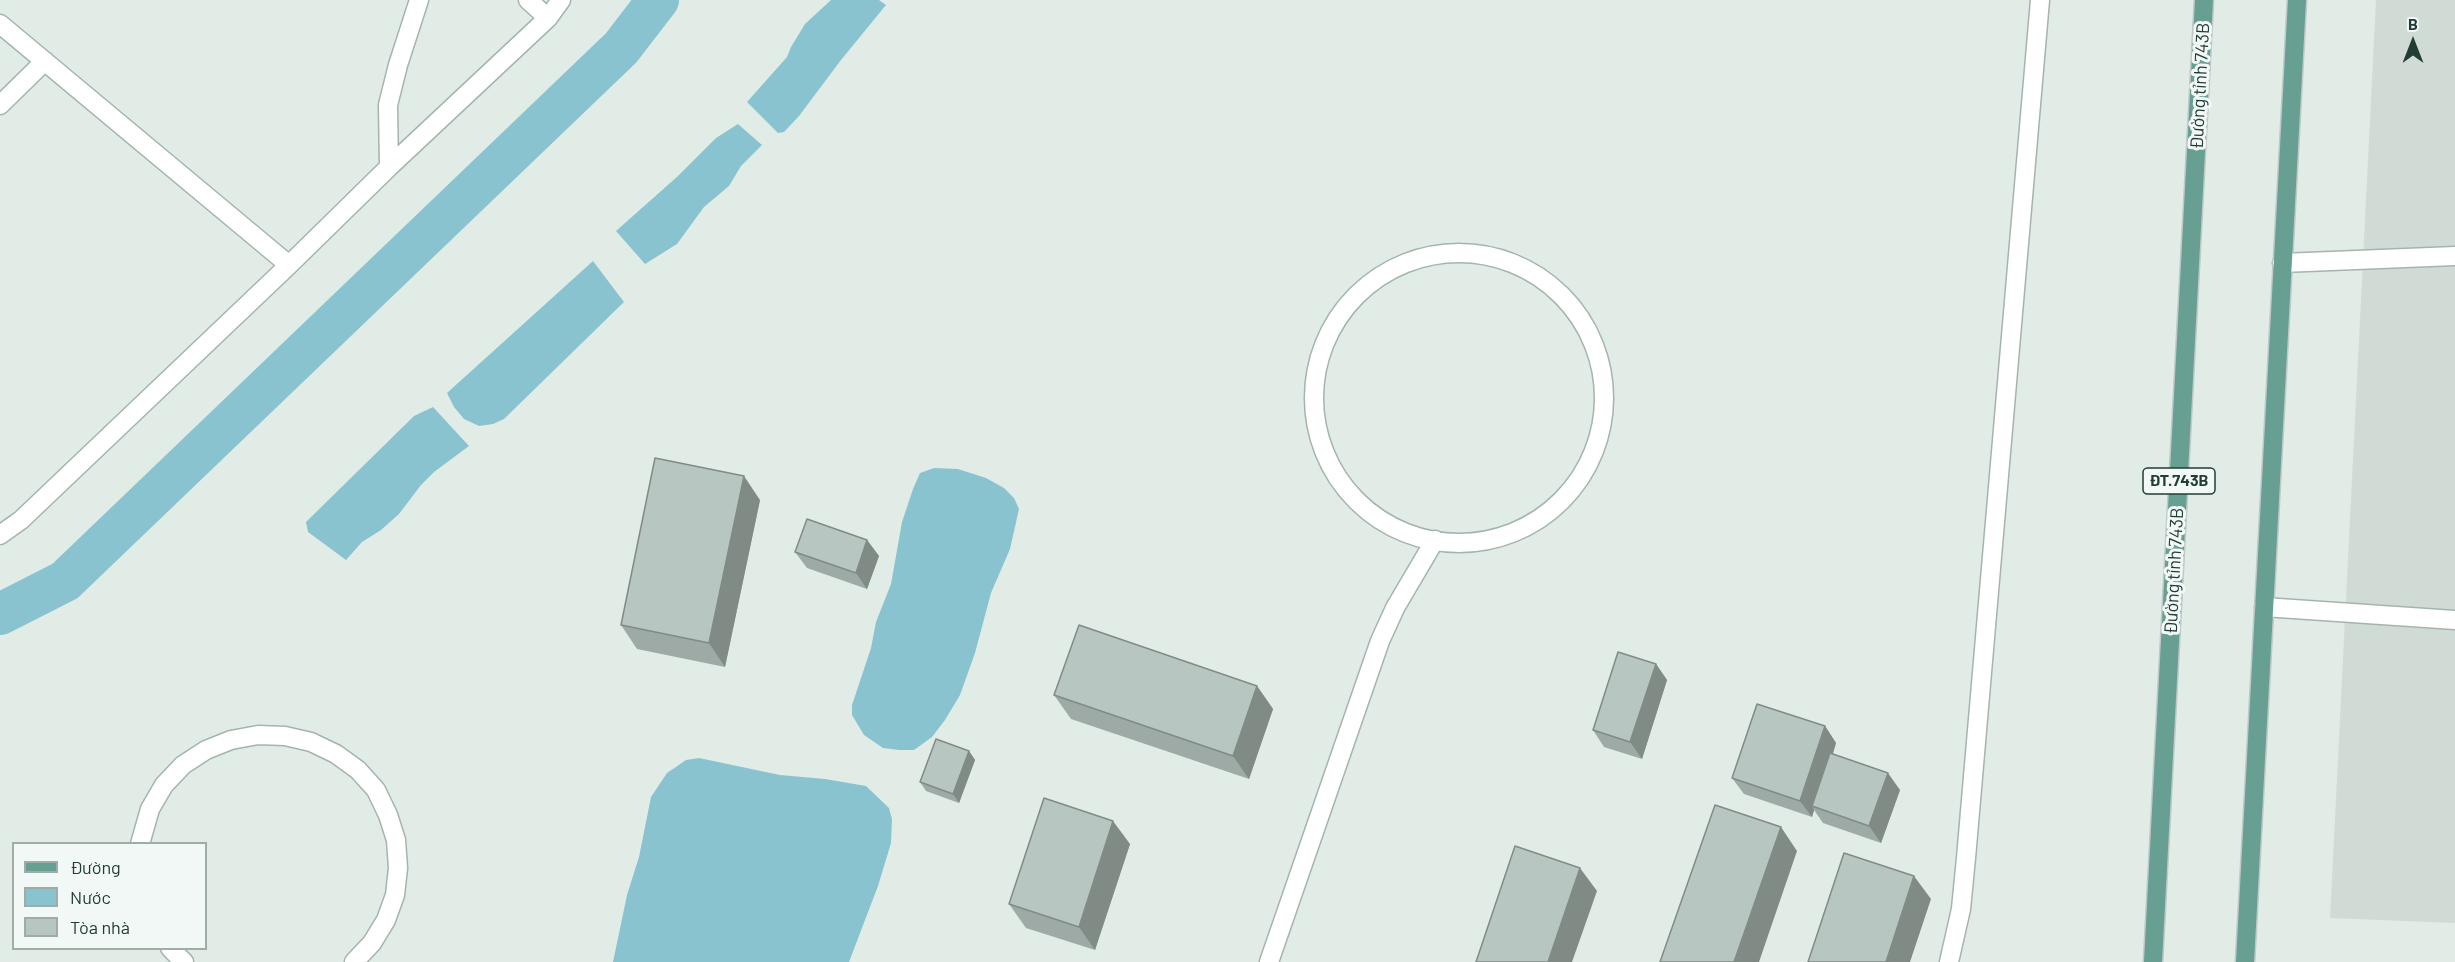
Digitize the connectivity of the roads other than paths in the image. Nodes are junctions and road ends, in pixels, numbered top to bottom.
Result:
1 (419, 0) edge
2 (528, 0) edge
3 (561, 0) edge
4 (2040, 0) edge
5 (2204, 0) edge
6 (2297, 0) edge
7 (549, 18) junction
8 (0, 24) edge
9 (45, 61) junction
10 (0, 105) edge
11 (389, 167) junction
12 (2455, 256) edge
13 (2282, 263) junction
14 (289, 265) junction
15 (0, 535) edge
16 (1435, 540) junction
17 (2264, 607) junction
18 (2455, 620) edge
19 (140, 842) edge
20 (172, 950) edge
21 (184, 962) edge
22 (354, 962) edge
23 (1269, 962) edge
24 (1949, 962) edge
25 (2153, 962) edge
26 (2245, 962) edge

1 - 11 street
2 - 7 street
3 - 7 street
4 - 24 street
5 - 25 main road, Đường tỉnh 743B / ĐT.743B
6 - 13 main road
7 - 11 street
8 - 9 street
9 - 10 street
9 - 14 street
11 - 14 street
12 - 13 street
13 - 17 main road
14 - 15 street
16 - 16 street
16 - 23 street
17 - 18 street
17 - 26 main road
19 - 22 street
20 - 21 street

